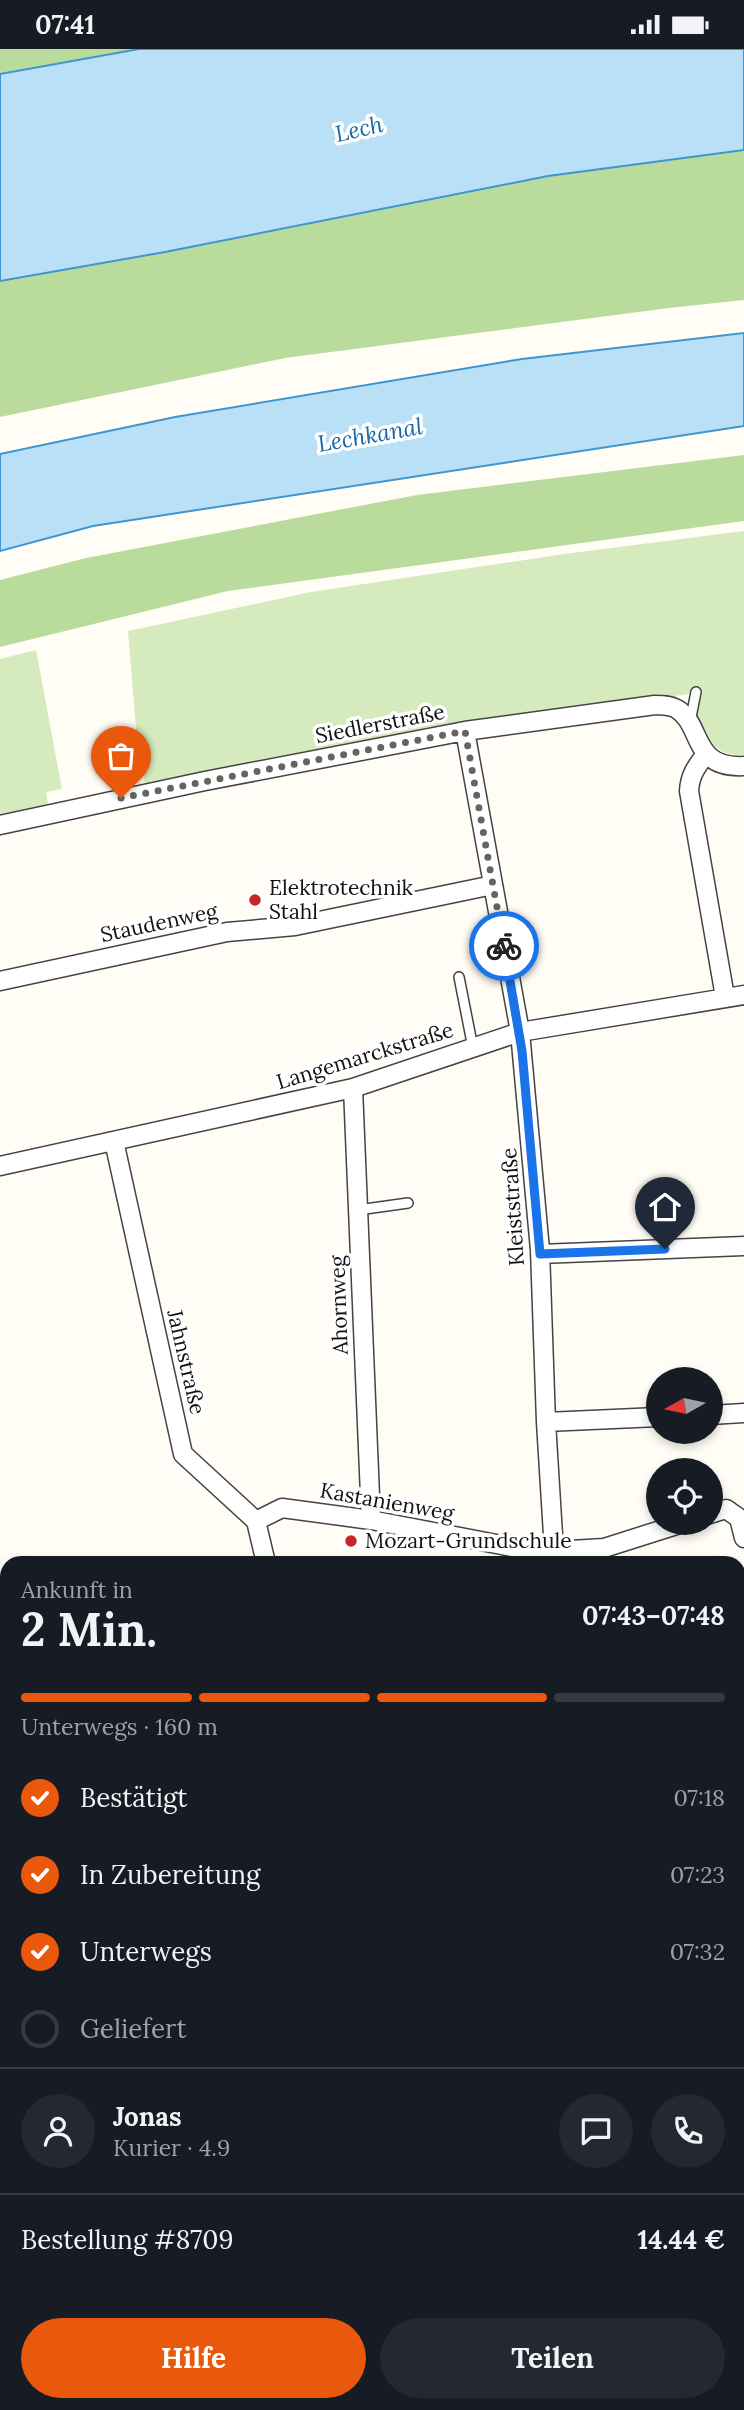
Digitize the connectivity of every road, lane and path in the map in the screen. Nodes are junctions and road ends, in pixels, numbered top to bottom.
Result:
1 (696, 692) dead end
2 (689, 725) junction
3 (465, 731) junction
4 (706, 754) junction
5 (744, 767) edge
6 (0, 825) edge
7 (494, 885) junction
8 (459, 977) dead end
9 (0, 981) edge
10 (744, 995) edge
11 (725, 997) junction
12 (520, 1032) junction
13 (473, 1048) junction
14 (353, 1088) junction
15 (114, 1141) junction
16 (0, 1166) edge
17 (408, 1203) dead end
18 (358, 1210) junction
19 (744, 1246) edge
20 (540, 1254) junction
21 (744, 1413) edge
22 (723, 1414) edge
23 (646, 1418) edge
24 (546, 1422) junction
25 (723, 1510) edge
26 (371, 1520) junction
27 (256, 1521) junction
28 (646, 1535) edge
29 (744, 1538) edge
30 (554, 1551) junction
31 (264, 1556) edge

1 - 2 lane
2 - 3 street, Siedlerstraße
2 - 4 street, Siedlerstraße
3 - 6 street, Siedlerstraße
3 - 7 street, Kleiststraße
4 - 5 street
4 - 11 street
7 - 9 street, Staudenweg
7 - 12 street, Kleiststraße
8 - 13 lane
10 - 11 street, Langemarckstraße
11 - 12 street, Langemarckstraße
12 - 13 street, Langemarckstraße
12 - 20 street, Kleiststraße
13 - 14 street, Langemarckstraße
14 - 15 street, Langemarckstraße
14 - 18 street, Ahornweg
15 - 16 street, Langemarckstraße
15 - 27 street, Jahnstraße
17 - 18 lane
18 - 26 street, Ahornweg
19 - 20 street
20 - 24 street, Kleiststraße
21 - 22 street
23 - 24 street
24 - 30 street, Kleiststraße
25 - 29 street
26 - 27 street, Kastanienweg
26 - 30 street, Kastanienweg
27 - 31 street
28 - 30 street

